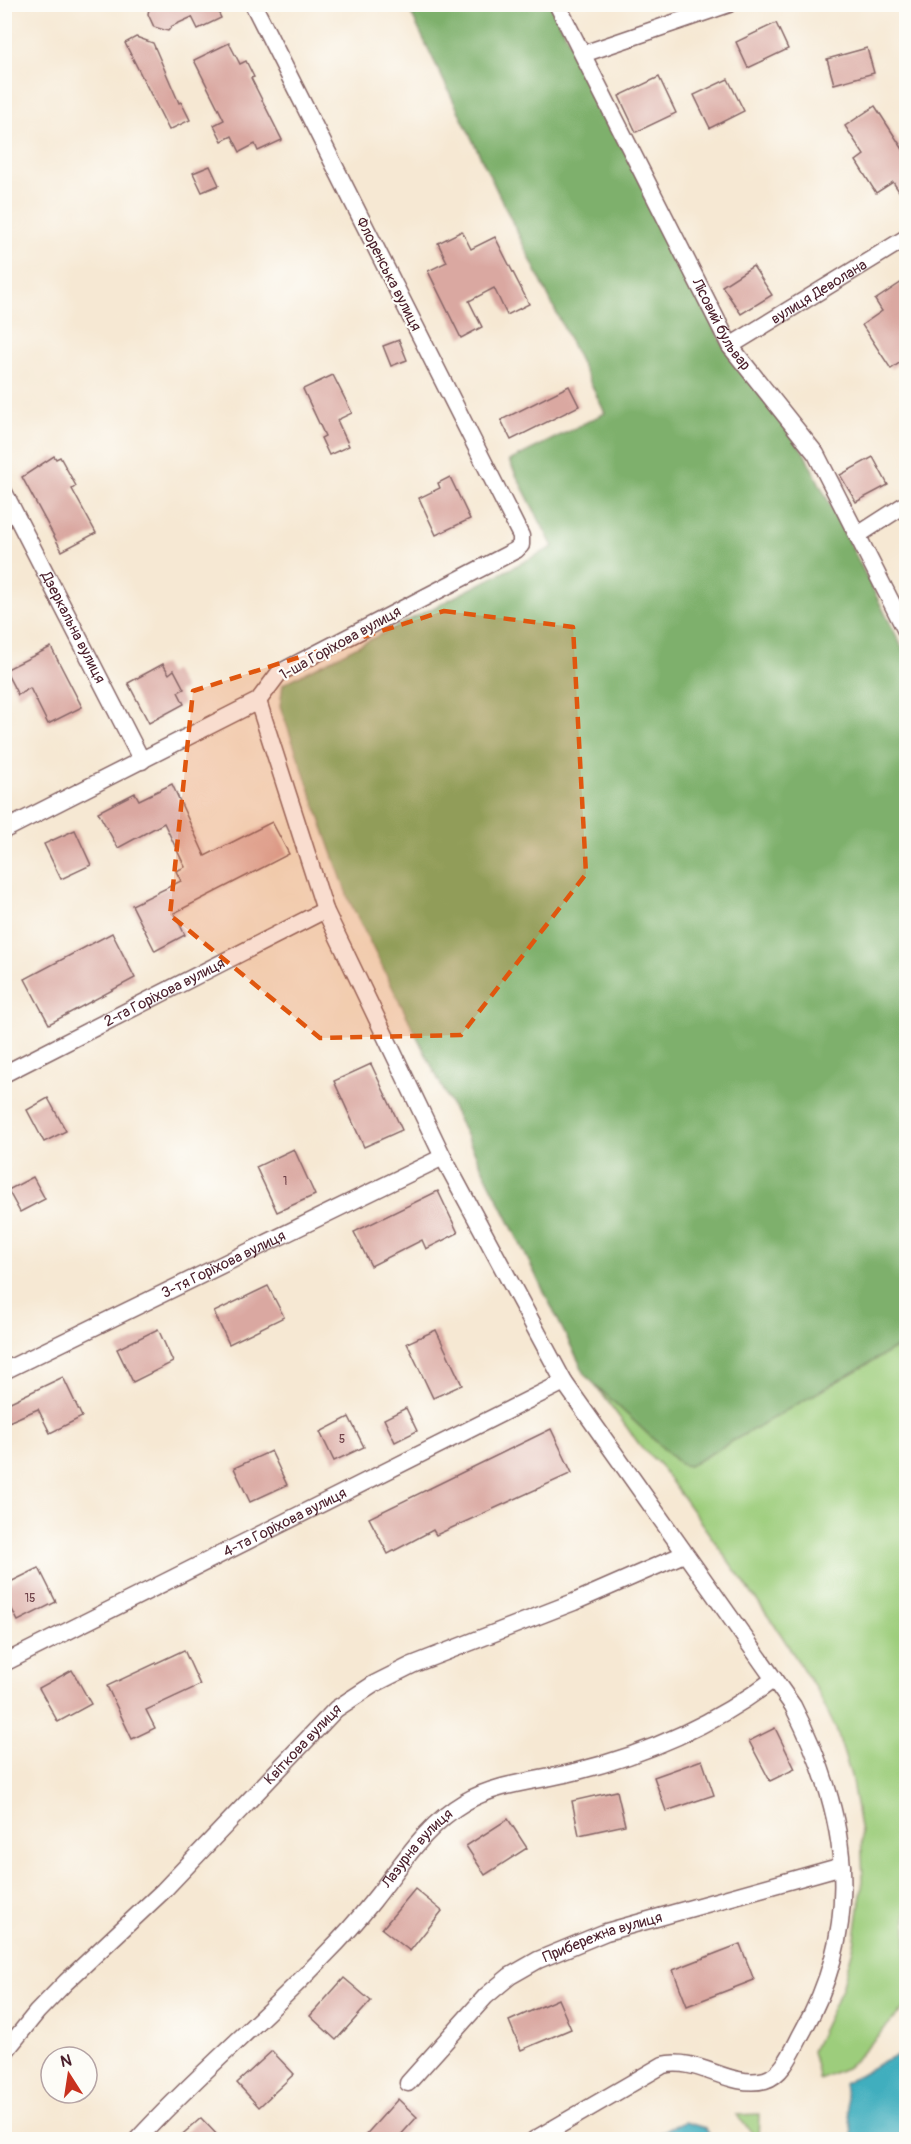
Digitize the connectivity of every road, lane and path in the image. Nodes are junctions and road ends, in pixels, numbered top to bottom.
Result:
1 (254, 4) edge
2 (557, 4) edge
3 (729, 4) edge
4 (583, 54) junction
5 (906, 238) edge
6 (730, 346) junction
7 (4, 492) edge
8 (906, 504) edge
9 (858, 535) junction
10 (521, 545) joint
11 (906, 631) edge
12 (258, 701) junction
13 (142, 761) junction
14 (4, 830) edge
15 (325, 910) junction
16 (4, 1074) edge
17 (443, 1156) junction
18 (4, 1371) edge
19 (564, 1382) junction
20 (684, 1554) junction
21 (4, 1663) edge
22 (774, 1679) junction
23 (842, 1866) junction
24 (4, 2053) edge
25 (408, 2083) dead end
26 (137, 2139) edge
27 (534, 2139) edge

1 - 10 street, Флоренська вулиця
2 - 4 street, Лісовий бульвар
3 - 4 street
4 - 6 street, Лісовий бульвар
5 - 6 street, вулиця Деволана
6 - 9 street, Лісовий бульвар
7 - 13 street, Дзеркальна вулиця
8 - 9 street
9 - 11 street, Лісовий бульвар
10 - 12 street, 1-ша Горіхова вулиця
12 - 13 street, 1-ша Горіхова вулиця
12 - 15 street
13 - 14 street, 1-ша Горіхова вулиця
15 - 16 street, 2-га Горіхова вулиця
15 - 17 street
17 - 18 street, 3-тя Горіхова вулиця
17 - 19 street
19 - 20 street
19 - 21 street, 4-та Горіхова вулиця
20 - 22 street
20 - 24 street, Квіткова вулиця
22 - 23 street
22 - 26 street, Лазурна вулиця
23 - 25 street, Прибережна вулиця
23 - 27 street

